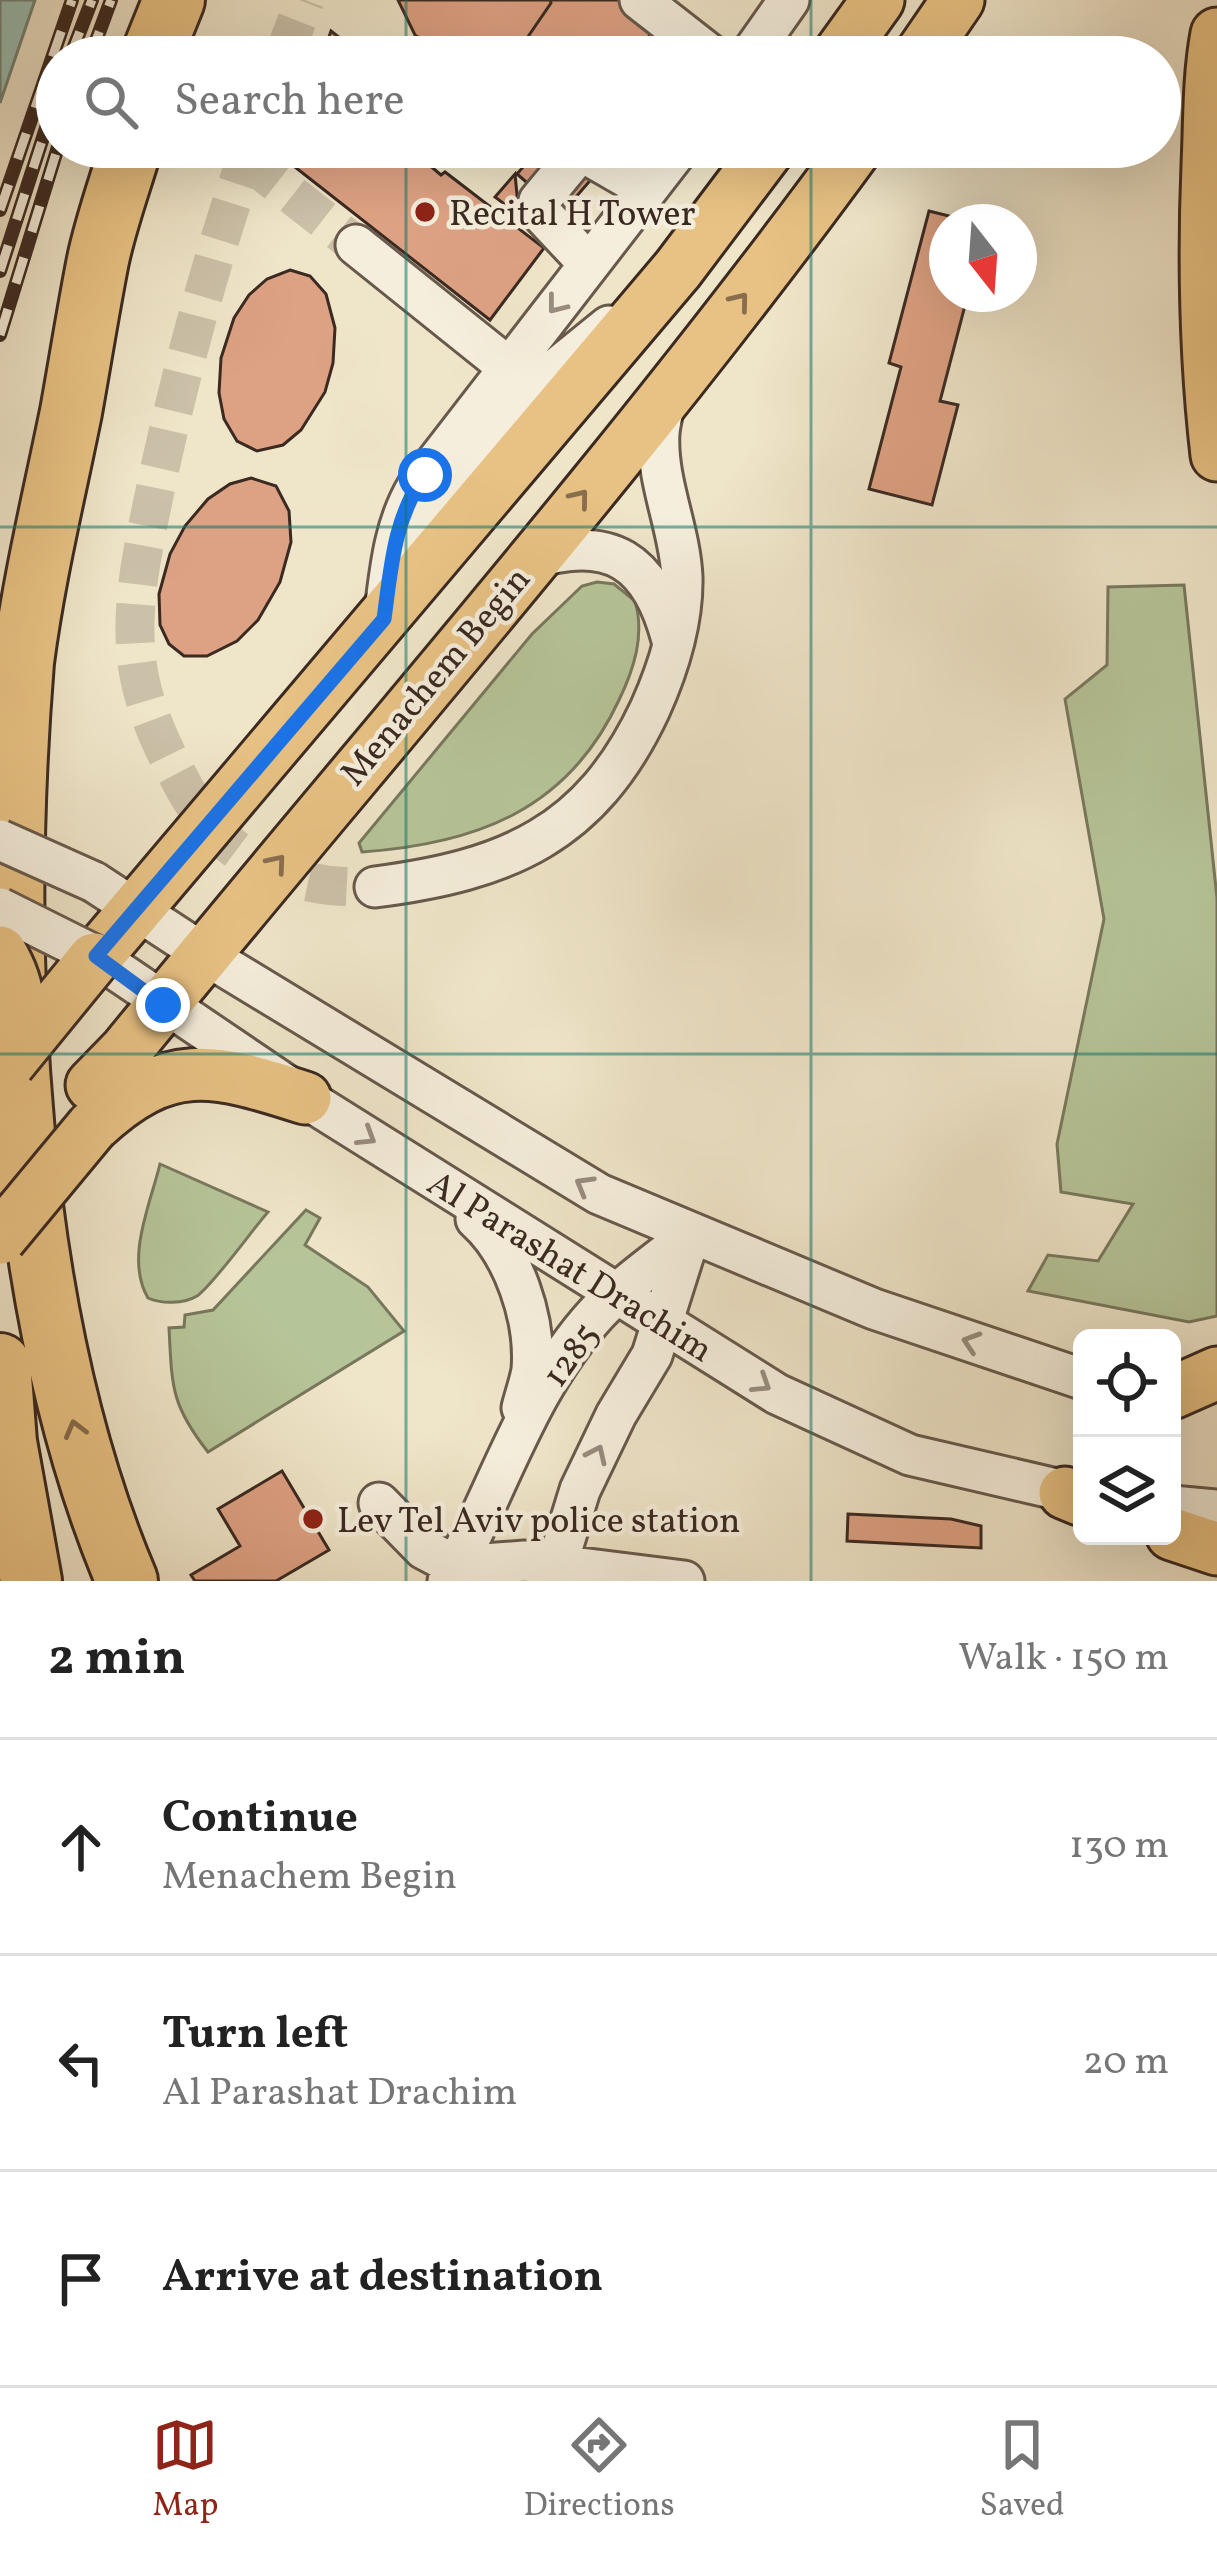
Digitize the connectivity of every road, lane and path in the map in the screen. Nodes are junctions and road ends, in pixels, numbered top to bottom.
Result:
1 (174, 0) edge
2 (640, 0) edge
3 (789, 0) edge
4 (878, 0) edge
5 (958, 0) edge
6 (973, 0) edge
7 (1217, 34) edge
8 (161, 36) edge
9 (685, 36) edge
10 (764, 36) edge
11 (852, 36) edge
12 (934, 36) edge
13 (938, 36) edge
14 (107, 168) edge
15 (125, 168) edge
16 (566, 168) edge
17 (612, 168) edge
18 (664, 168) edge
19 (754, 168) edge
20 (842, 168) edge
21 (647, 189) junction
22 (356, 245) tunnel mouth
23 (588, 263) junction
24 (508, 367) junction
25 (667, 392) junction
26 (1217, 455) edge
27 (531, 559) junction
28 (0, 604) edge
29 (384, 619) junction
30 (673, 640) junction
31 (0, 840) edge
32 (375, 887) tunnel mouth
33 (115, 894) junction
34 (0, 908) edge
35 (0, 952) edge
36 (204, 954) junction
37 (95, 957) junction
38 (163, 1005) junction
39 (4, 1068) edge
40 (304, 1098) junction
41 (92, 1106) junction
42 (426, 1175) junction
43 (0, 1193) edge
44 (690, 1235) junction
45 (0, 1238) edge
46 (619, 1295) junction
47 (662, 1322) junction
48 (0, 1364) edge
49 (1217, 1373) edge
50 (1073, 1375) edge
51 (1181, 1390) edge
52 (1181, 1396) edge
53 (1217, 1403) edge
54 (513, 1442) junction
55 (1073, 1495) edge
56 (379, 1502) dead end
57 (1181, 1508) edge
58 (1217, 1510) edge
59 (1181, 1537) edge
60 (1217, 1549) edge
61 (554, 1572) edge
62 (452, 1573) edge
63 (622, 1578) edge
64 (31, 1581) edge
65 (127, 1581) edge
66 (684, 1581) edge

1 - 8 highway
2 - 9 street
3 - 10 street
4 - 11 main road
5 - 12 main road
6 - 13 street
7 - 26 main road
14 - 28 highway
65 -> 15 highway
16 - 23 street
17 - 21 street
18 - 21 street, Menachem Begin
19 - 29 main road, Menachem Begin
25 -> 20 main road, Menachem Begin
21 - 23 street, Menachem Begin
22 - 24 street
23 -> 24 street, Menachem Begin
24 - 29 street, Menachem Begin
27 -> 25 main road, Menachem Begin
25 - 30 street
27 - 30 street
36 -> 27 main road, Menachem Begin
29 - 33 main road, Menachem Begin
30 - 32 street
31 - 33 street, Al Parashat Drachim, bridge
33 - 36 street, Al Parashat Drachim
33 - 37 main road, Menachem Begin
34 - 37 street, Al Parashat Drachim, bridge
35 - 39 main road, bridge
36 - 38 main road, Menachem Begin
44 -> 36 street, Al Parashat Drachim
37 - 38 street, Al Parashat Drachim
37 - 39 main road, Menachem Begin, bridge
38 - 40 street, Al Parashat Drachim
38 - 41 main road, Menachem Begin
40 - 41 main road
40 -> 42 street, Al Parashat Drachim
41 - 43 main road, Menachem Begin
41 - 45 main road, bridge
42 - 46 street, Al Parashat Drachim
42 - 54 street
44 - 46 street, 1285
44 - 47 street, 1285
50 -> 44 street, Al Parashat Drachim
46 - 47 street, Al Parashat Drachim
46 - 54 street, 1285
47 -> 55 street, Al Parashat Drachim
61 -> 47 street, 1285
48 - 64 highway
49 - 51 main road
52 - 53 street
54 - 62 street, 1285
56 - 62 street
57 - 58 street
59 - 60 main road
61 - 62 street
61 - 63 street
63 - 66 street

